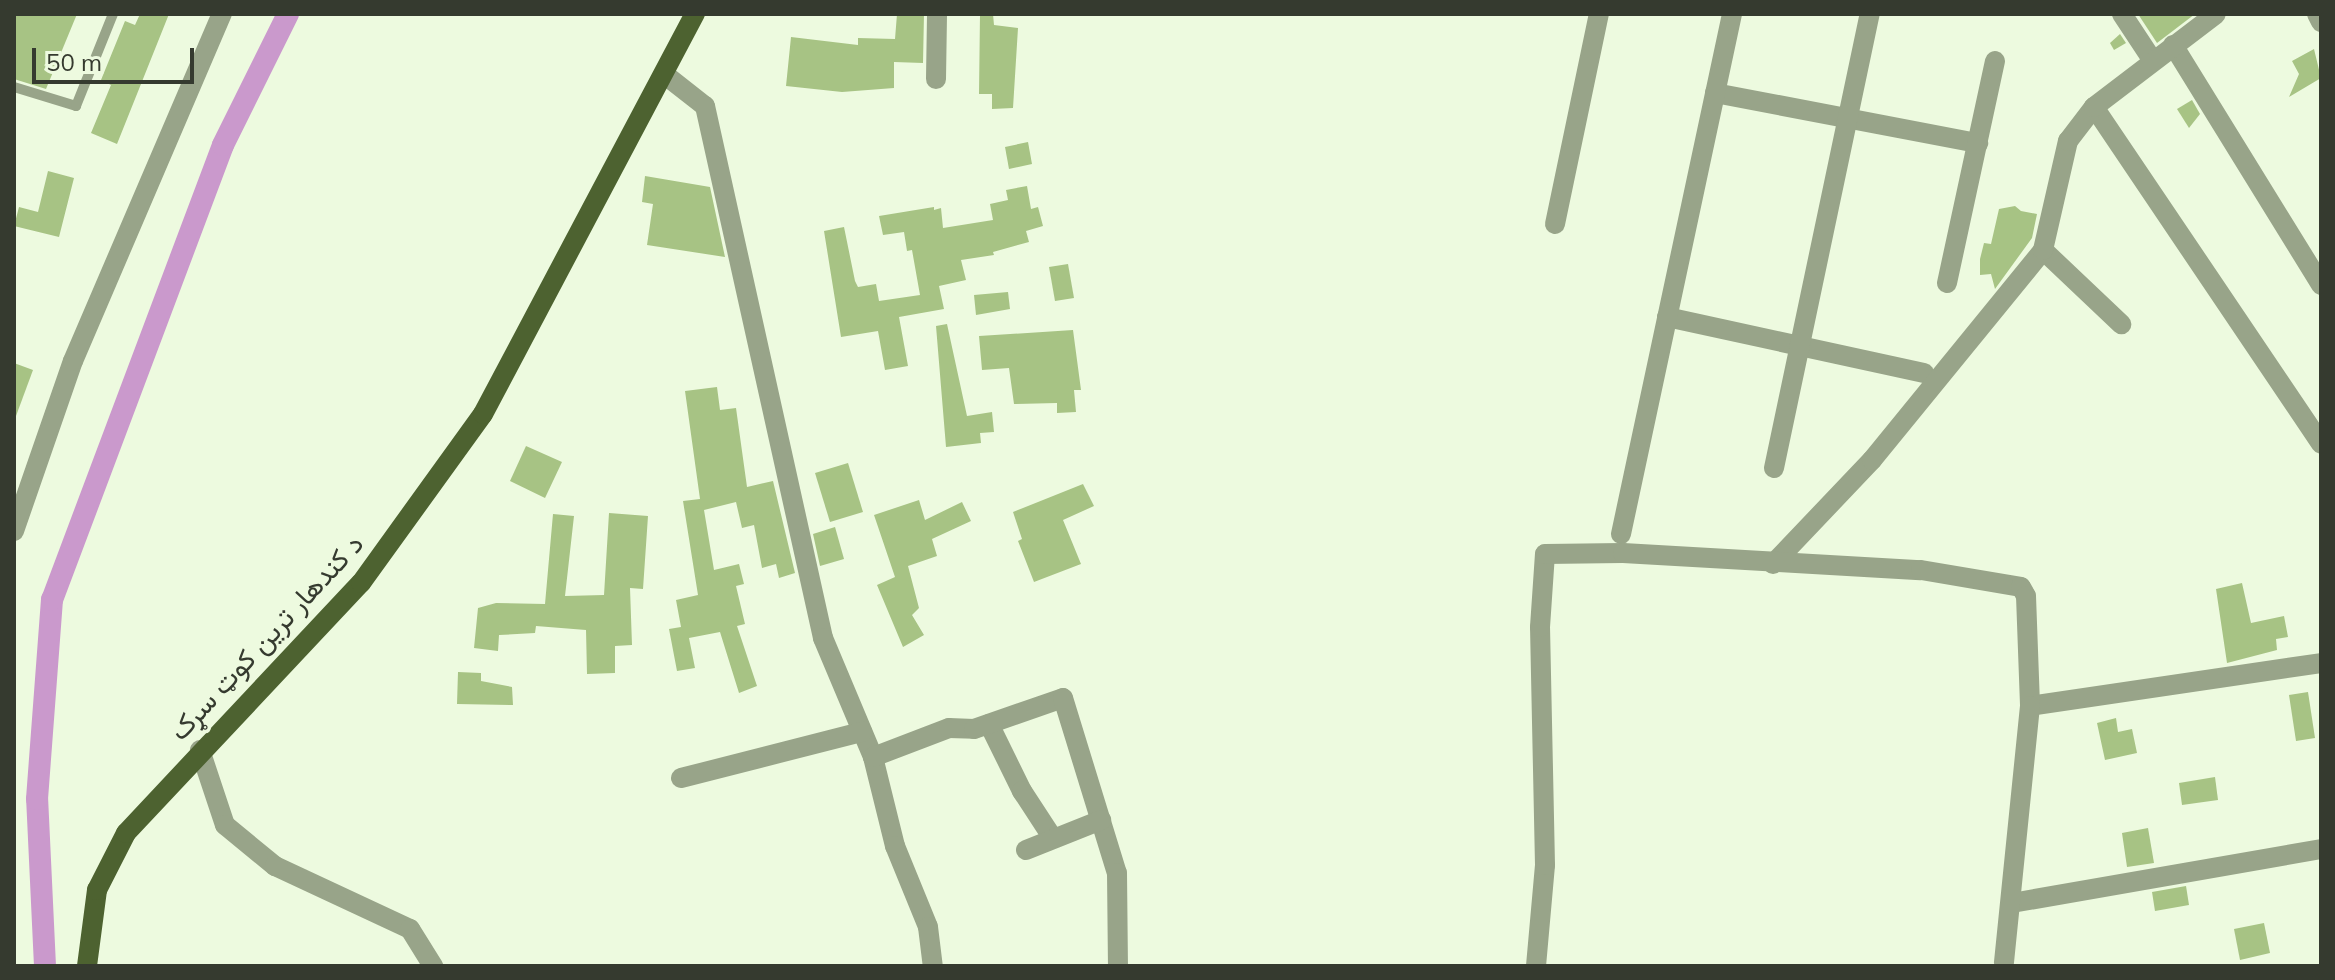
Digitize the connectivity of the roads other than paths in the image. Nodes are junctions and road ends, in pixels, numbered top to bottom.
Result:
1 (113, 14) edge
2 (222, 14) edge
3 (695, 14) edge
4 (937, 14) edge
5 (1599, 14) edge
6 (1732, 14) edge
7 (1870, 14) edge
8 (2122, 14) edge
9 (2216, 14) edge
10 (2317, 14) edge
11 (2321, 22) edge
12 (2173, 45) junction
13 (1995, 61) dead end
14 (2153, 61) junction
15 (664, 74) junction
16 (936, 79) dead end
17 (14, 87) edge
18 (1715, 93) junction
19 (2094, 107) junction
20 (1848, 118) junction
21 (1978, 143) junction
22 (1555, 224) dead end
23 (2043, 250) junction
24 (1947, 283) dead end
25 (2321, 285) edge
26 (1667, 317) junction
27 (2121, 324) dead end
28 (1800, 346) junction
29 (1924, 373) dead end
30 (2321, 444) edge
31 (1774, 468) dead end
32 (14, 531) edge
33 (1621, 534) dead end
34 (1773, 564) junction
35 (2321, 663) edge
36 (2030, 706) junction
37 (989, 724) junction
38 (862, 732) junction
39 (200, 750) junction
40 (873, 757) junction
41 (681, 778) dead end
42 (1101, 820) junction
43 (1052, 837) junction
44 (2321, 849) edge
45 (1026, 850) dead end
46 (2012, 903) junction
47 (2004, 963) dead end
48 (87, 966) edge
49 (433, 966) edge
50 (933, 966) edge
51 (1118, 966) edge
52 (1536, 966) edge

1 - 17 lane
2 - 32 street
3 - 15 main road, د کندهار ترين کوټ سړک
4 - 16 street
5 - 22 street
6 - 18 street
7 - 20 street
8 - 14 street
9 - 12 street
10 - 11 street
12 - 14 street
12 - 25 street
13 - 21 street
14 - 19 street
15 - 38 street
15 - 39 main road, د کندهار ترين کوټ سړک
18 - 20 street
18 - 26 street
19 - 23 street
19 - 30 street
20 - 21 street
20 - 28 street
21 - 24 street
23 - 27 street
23 - 34 street
26 - 28 street
26 - 33 street
28 - 29 street
28 - 31 street
34 - 36 street
34 - 52 street
35 - 36 street
36 - 46 street
37 - 40 street
37 - 42 street
37 - 43 street
38 - 40 street
38 - 41 street
39 - 48 main road, د کندهار ترين کوټ سړک
39 - 49 street
40 - 50 street
42 - 43 street
42 - 51 street
43 - 45 street
44 - 46 street
46 - 47 street

